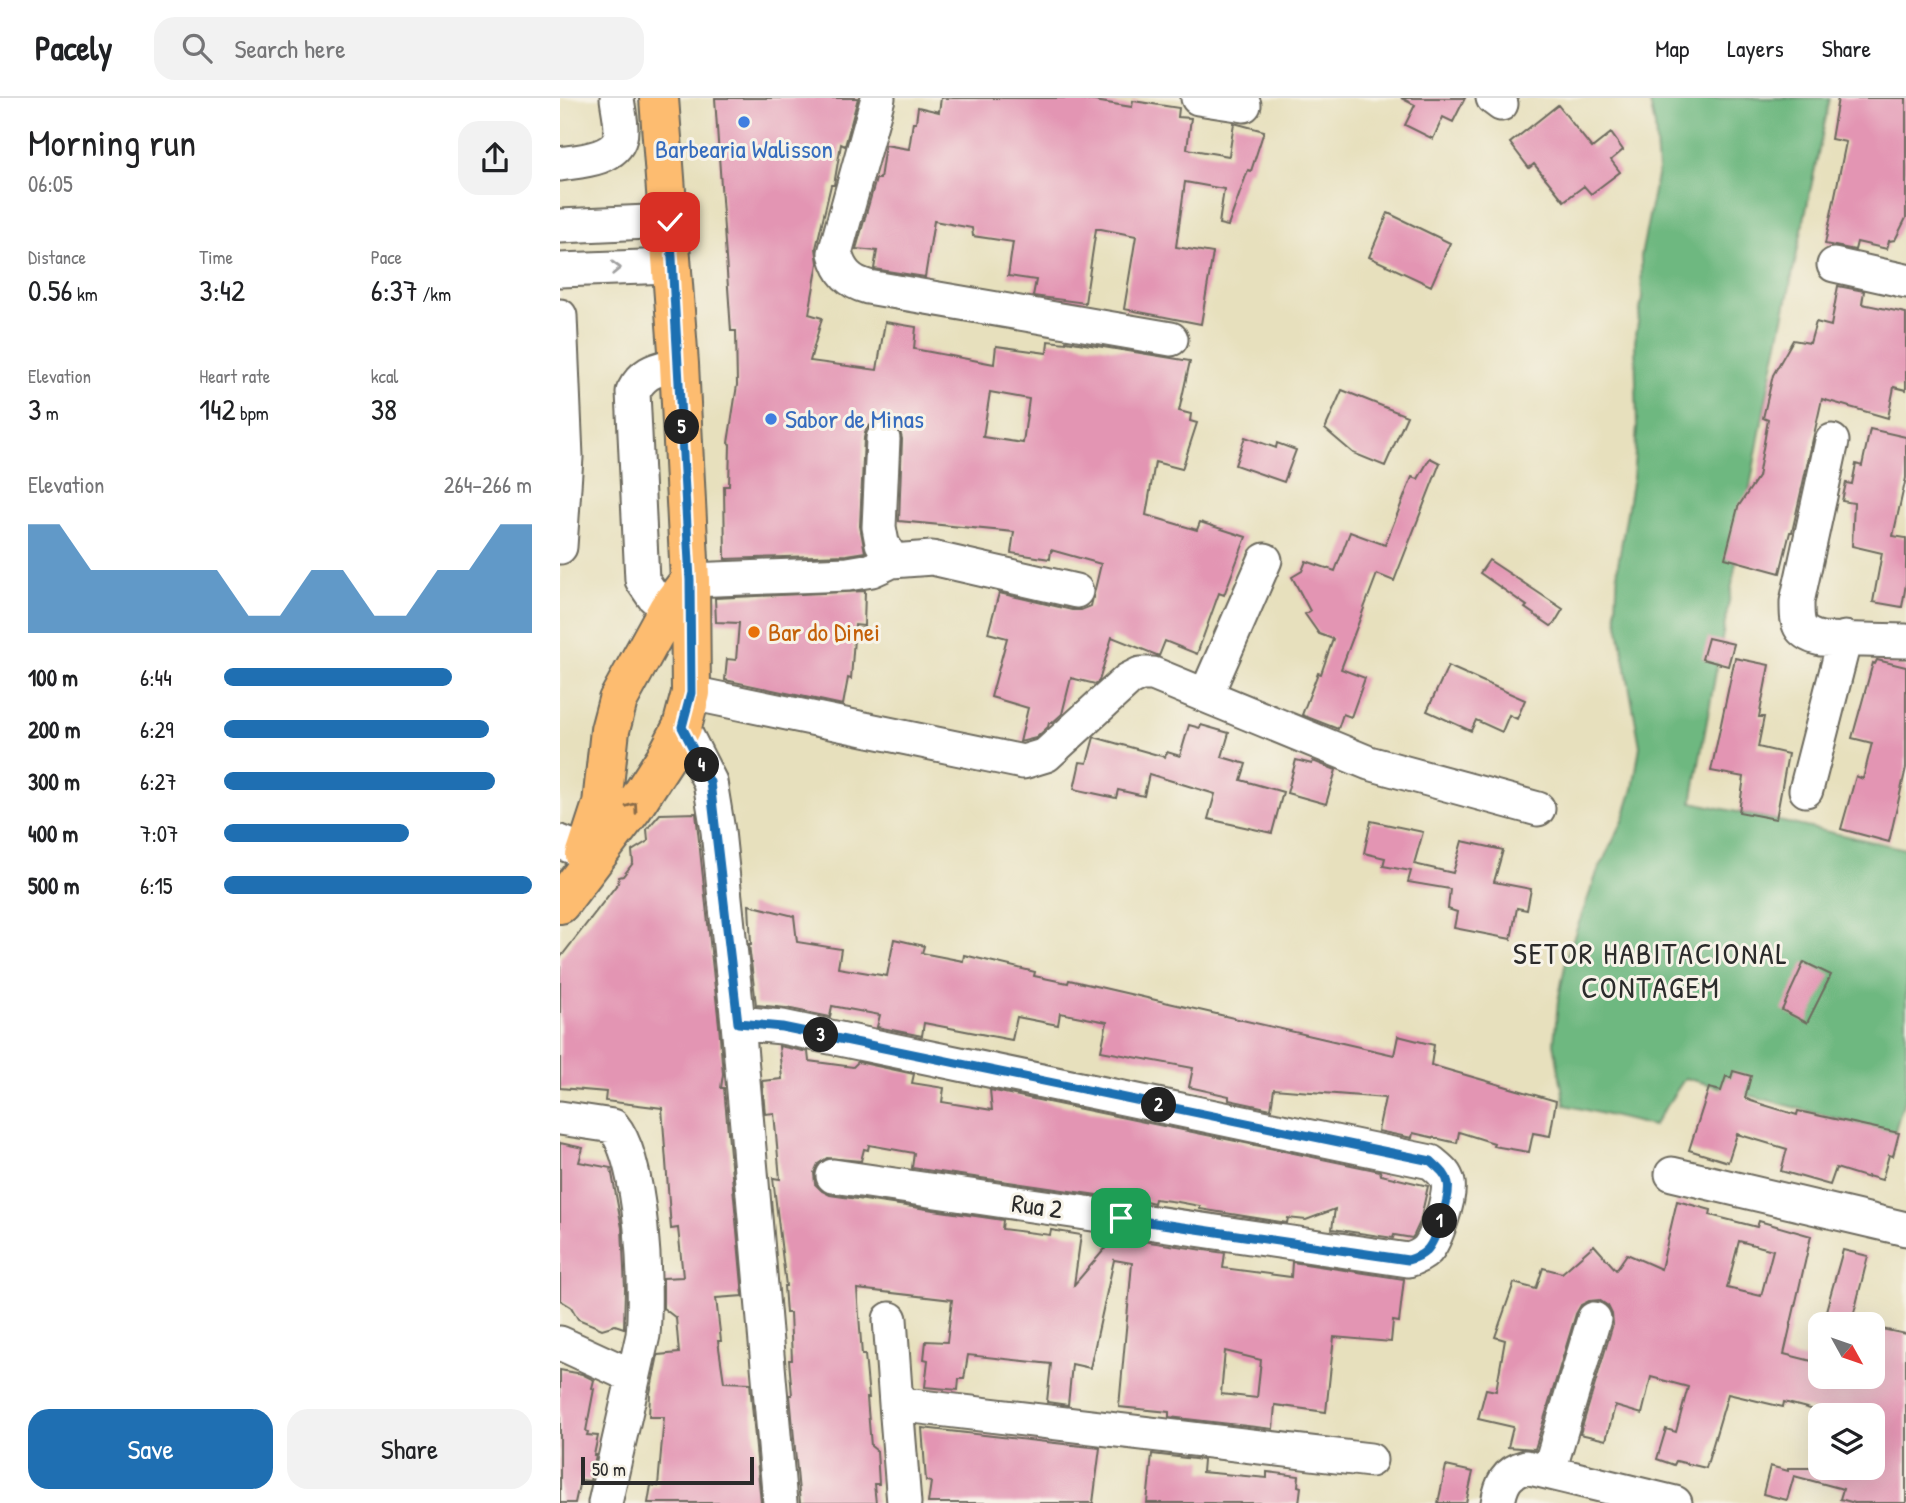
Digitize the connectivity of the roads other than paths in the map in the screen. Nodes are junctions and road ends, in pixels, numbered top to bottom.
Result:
1 (617, 98) edge
2 (659, 98) edge
3 (878, 98) edge
4 (1198, 98) edge
5 (1244, 105) dead end
6 (560, 164) edge
7 (670, 222) junction
8 (560, 226) edge
9 (1834, 265) dead end
10 (671, 266) junction
11 (560, 270) edge
12 (1906, 281) edge
13 (561, 333) edge
14 (1171, 339) dead end
15 (883, 439) dead end
16 (1832, 441) dead end
17 (560, 545) edge
18 (1265, 560) dead end
19 (892, 561) junction
20 (1076, 591) dead end
21 (679, 595) junction
22 (1844, 638) junction
23 (1906, 641) edge
24 (633, 670) junction
25 (1206, 695) junction
26 (688, 699) junction
27 (609, 750) junction
28 (657, 771) junction
29 (710, 782) junction
30 (1806, 790) dead end
31 (1538, 809) dead end
32 (571, 870) edge
33 (738, 1023) junction
34 (560, 1118) edge
35 (1672, 1174) dead end
36 (833, 1176) dead end
37 (1906, 1229) edge
38 (890, 1319) dead end
39 (1594, 1319) dead end
40 (560, 1343) edge
41 (632, 1377) junction
42 (896, 1404) junction
43 (1370, 1460) dead end
44 (1549, 1471) junction
45 (606, 1503) edge
46 (780, 1503) edge
47 (904, 1503) edge
48 (1498, 1503) edge
49 (1675, 1503) edge

1 - 6 street
2 - 7 main road
3 - 14 street
4 - 5 street
7 - 8 street
7 - 10 main road
9 - 12 street
11 -> 10 street
10 - 21 main road
13 - 17 street
15 - 19 street
16 - 22 street
18 - 25 street
19 - 20 street
19 - 21 street
21 - 24 main road
21 - 26 main road
22 - 23 street
22 - 30 street
24 - 26 main road
24 - 27 main road
25 - 26 street
25 - 31 street
26 - 28 main road
26 - 29 street
27 - 28 main road
27 - 32 main road
28 - 29 street
32 -> 28 main road
29 - 33 street
33 - 36 street, Rua 2
33 - 46 street
34 - 41 street
35 - 37 street
38 - 42 street
39 - 44 street
40 - 41 street
41 - 45 street
42 - 43 street
42 - 47 street
44 - 48 street
44 - 49 street

